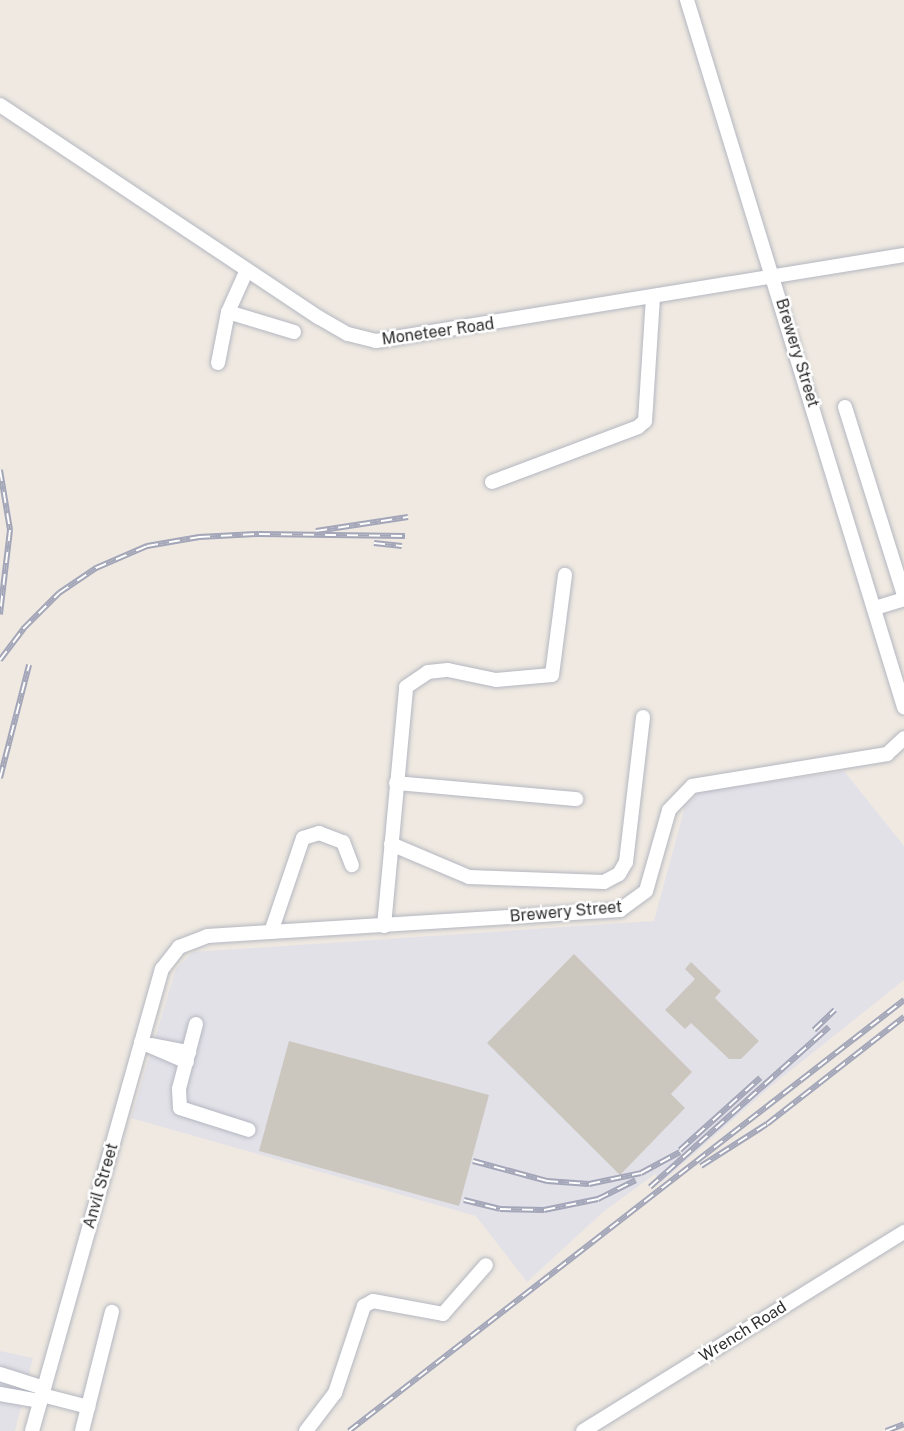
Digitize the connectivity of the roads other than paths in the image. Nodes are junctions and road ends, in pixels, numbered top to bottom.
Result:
1 (687, 0) edge
2 (0, 105) edge
3 (904, 255) edge
4 (246, 272) junction
5 (774, 278) junction
6 (653, 298) junction
7 (228, 312) junction
8 (294, 332) dead end
9 (218, 363) dead end
10 (845, 407) dead end
11 (492, 482) dead end
12 (565, 575) dead end
13 (904, 597) edge
14 (874, 608) junction
15 (904, 707) edge
16 (643, 717) dead end
17 (903, 743) edge
18 (396, 783) junction
19 (576, 799) dead end
20 (391, 844) junction
21 (352, 865) dead end
22 (384, 926) junction
23 (270, 932) junction
24 (179, 947) joint
25 (196, 1024) dead end
26 (145, 1044) junction
27 (188, 1057) junction
28 (249, 1130) dead end
29 (904, 1232) edge
30 (486, 1266) dead end
31 (112, 1312) dead end
32 (0, 1374) edge
33 (0, 1394) edge
34 (42, 1395) junction
35 (88, 1407) junction
36 (32, 1431) edge
37 (82, 1431) edge
38 (306, 1431) edge
39 (583, 1431) edge

1 - 5 street, Brewery Street
2 - 4 street, Moneteer Road
3 - 5 street, Moneteer Road
4 - 6 street, Moneteer Road
4 - 7 street
5 - 6 street, Moneteer Road
5 - 14 street, Brewery Street
6 - 11 street
7 - 8 street
7 - 9 street
10 - 13 street
12 - 18 street
13 - 14 street
14 - 15 street, Brewery Street
16 - 20 street
17 - 22 street, Brewery Street
18 - 19 street
18 - 20 street
20 - 22 street
21 - 23 street
22 - 23 street, Brewery Street
23 - 24 street, Brewery Street
24 - 26 street, Anvil Street
25 - 27 street
26 - 27 street
26 - 34 street, Anvil Street
27 - 28 street
29 - 39 street, Wrench Road
30 - 38 street
31 - 35 street
32 - 34 street
33 - 34 street
34 - 35 street
34 - 36 street, Anvil Street
35 - 37 street

